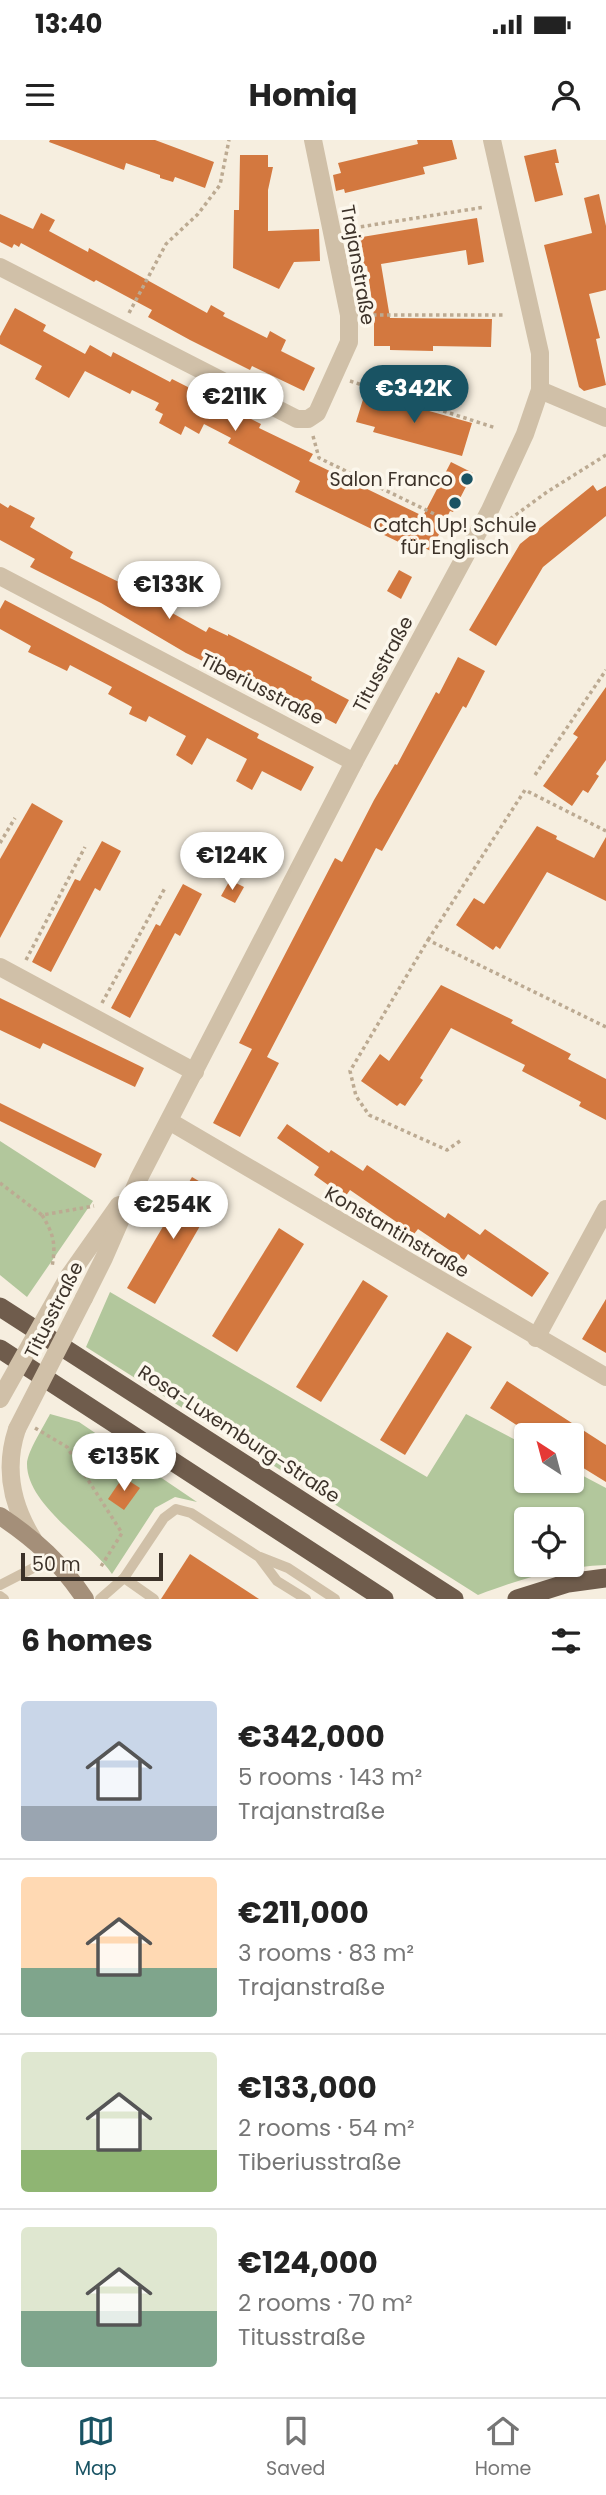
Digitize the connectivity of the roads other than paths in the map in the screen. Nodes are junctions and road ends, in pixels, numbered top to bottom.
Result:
1 (313, 140) edge
2 (492, 140) edge
3 (0, 267) edge
4 (541, 390) junction
5 (606, 418) edge
6 (0, 576) edge
7 (354, 762) junction
8 (0, 967) edge
9 (195, 1072) junction
10 (169, 1121) junction
11 (138, 1180) junction
12 (606, 1209) edge
13 (2, 1308) edge
14 (536, 1338) junction
15 (0, 1349) edge
16 (606, 1377) edge
17 (0, 1399) edge
18 (5, 1461) edge
19 (0, 1516) edge
20 (33, 1539) junction
21 (259, 1557) junction
22 (60, 1565) junction
23 (124, 1578) junction
24 (606, 1578) edge
25 (0, 1585) edge
26 (85, 1599) edge
27 (100, 1599) edge
28 (155, 1599) edge
29 (306, 1599) edge
30 (335, 1599) edge
31 (384, 1599) edge
32 (454, 1599) edge
33 (517, 1599) edge

1 - 3 street, Trajanstraße
2 - 4 street, Titusstraße
4 - 5 street
4 - 7 street, Titusstraße
6 - 7 street, Tiberiusstraße
7 - 9 street, Titusstraße
8 - 9 street
9 - 10 street, Titusstraße
10 - 11 street, Titusstraße
10 - 14 street, Konstantinstraße
11 - 17 street, Titusstraße, bridge
11 - 18 street, Titusstraße, bridge
12 - 14 street
13 - 32 highway, Rosa-Luxemburg-Straße
14 - 16 street, Konstantinstraße
15 - 31 highway
18 - 20 street, Titusstraße
19 - 20 main road
20 - 22 main road
21 - 23 lane
21 - 29 lane
21 - 30 lane
22 - 25 lane
22 - 26 main road
23 - 27 lane
23 - 28 lane
24 - 33 highway

